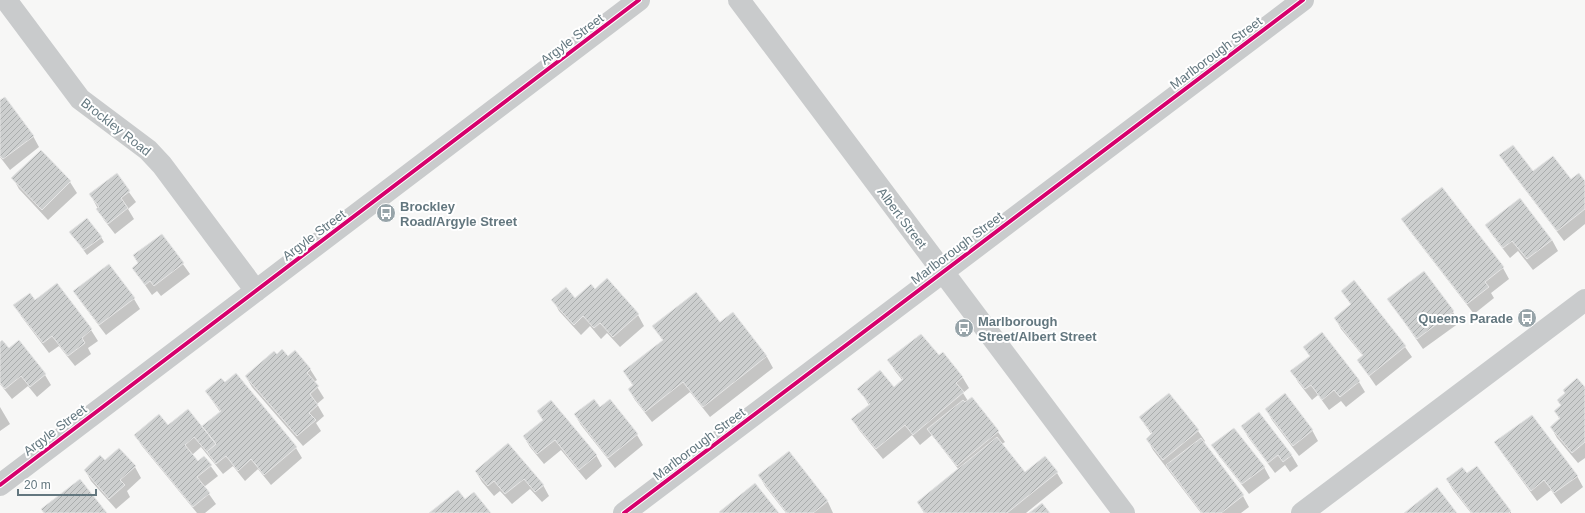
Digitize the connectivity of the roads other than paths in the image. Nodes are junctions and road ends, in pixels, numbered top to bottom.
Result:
1 (6, 0) edge
2 (639, 0) edge
3 (738, 0) edge
4 (1303, 0) edge
5 (943, 272) junction
6 (256, 291) junction
7 (1585, 300) edge
8 (0, 485) edge
9 (624, 513) edge
10 (1124, 513) edge
11 (1302, 513) edge

1 - 6 street, Brockley Road
2 - 6 street, Argyle Street
3 - 5 street, Albert Street
4 - 5 street, Marlborough Street
5 - 9 street, Marlborough Street
5 - 10 street, Albert Street
6 - 8 street, Argyle Street
7 - 11 street

